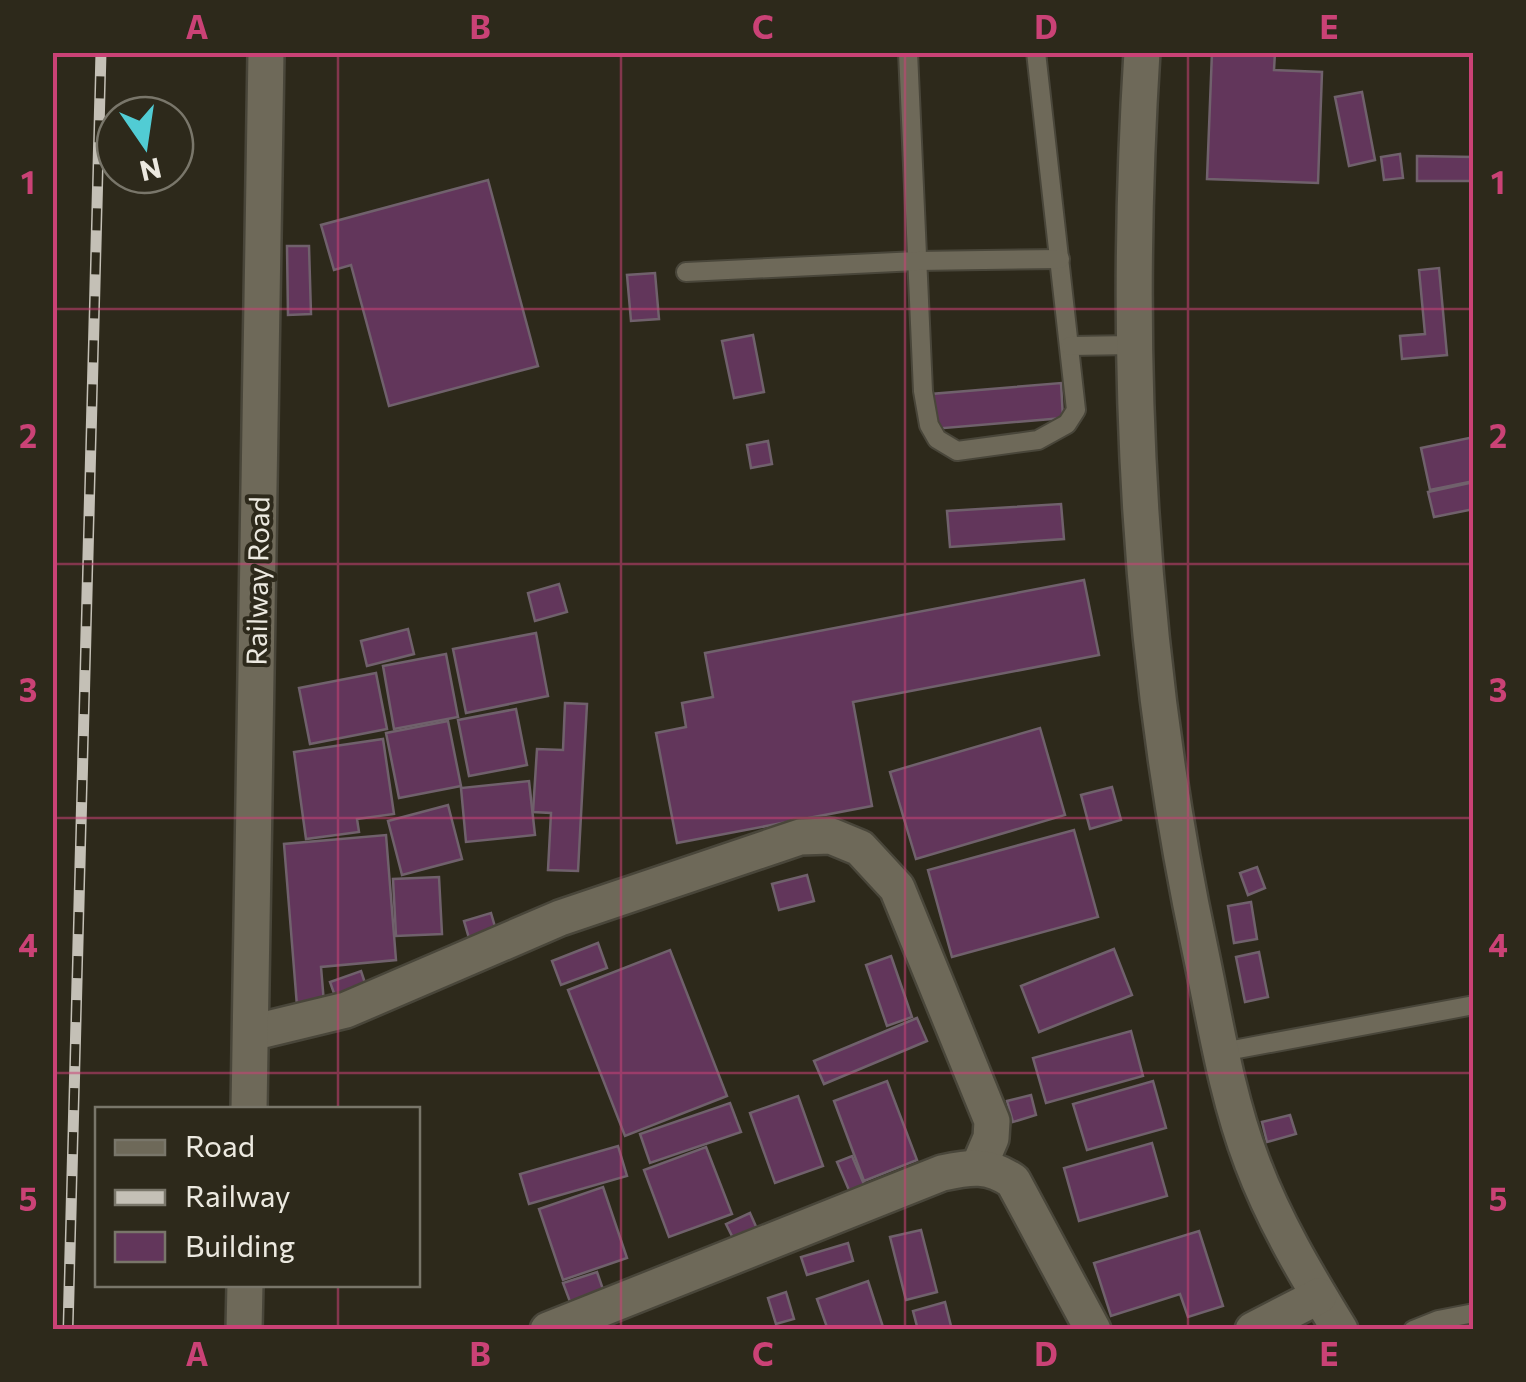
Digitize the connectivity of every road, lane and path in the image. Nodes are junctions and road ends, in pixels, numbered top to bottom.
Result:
1 (266, 52) edge
2 (908, 52) edge
3 (1036, 52) edge
4 (1142, 52) edge
5 (1060, 259) junction
6 (917, 261) junction
7 (686, 272) dead end
8 (1070, 346) junction
9 (1134, 346) junction
10 (1474, 1005) edge
11 (251, 1033) junction
12 (1222, 1052) junction
13 (249, 1107) edge
14 (980, 1166) junction
15 (245, 1287) edge
16 (1319, 1296) junction
17 (1474, 1313) edge
18 (244, 1330) edge
19 (548, 1330) edge
20 (1094, 1330) edge
21 (1253, 1330) edge
22 (1340, 1330) edge
23 (1414, 1330) edge

1 - 11 street, Railway Road
2 - 6 lane
3 - 5 lane
4 - 9 street
5 - 6 lane
5 - 8 lane
6 - 7 lane
6 - 8 lane
8 - 9 lane
9 - 12 street
10 - 12 lane
11 - 13 street, Railway Road
11 - 14 street
12 - 16 street
14 - 19 street
14 - 20 street
15 - 18 street
16 - 21 street
16 - 22 street
17 - 23 lane

